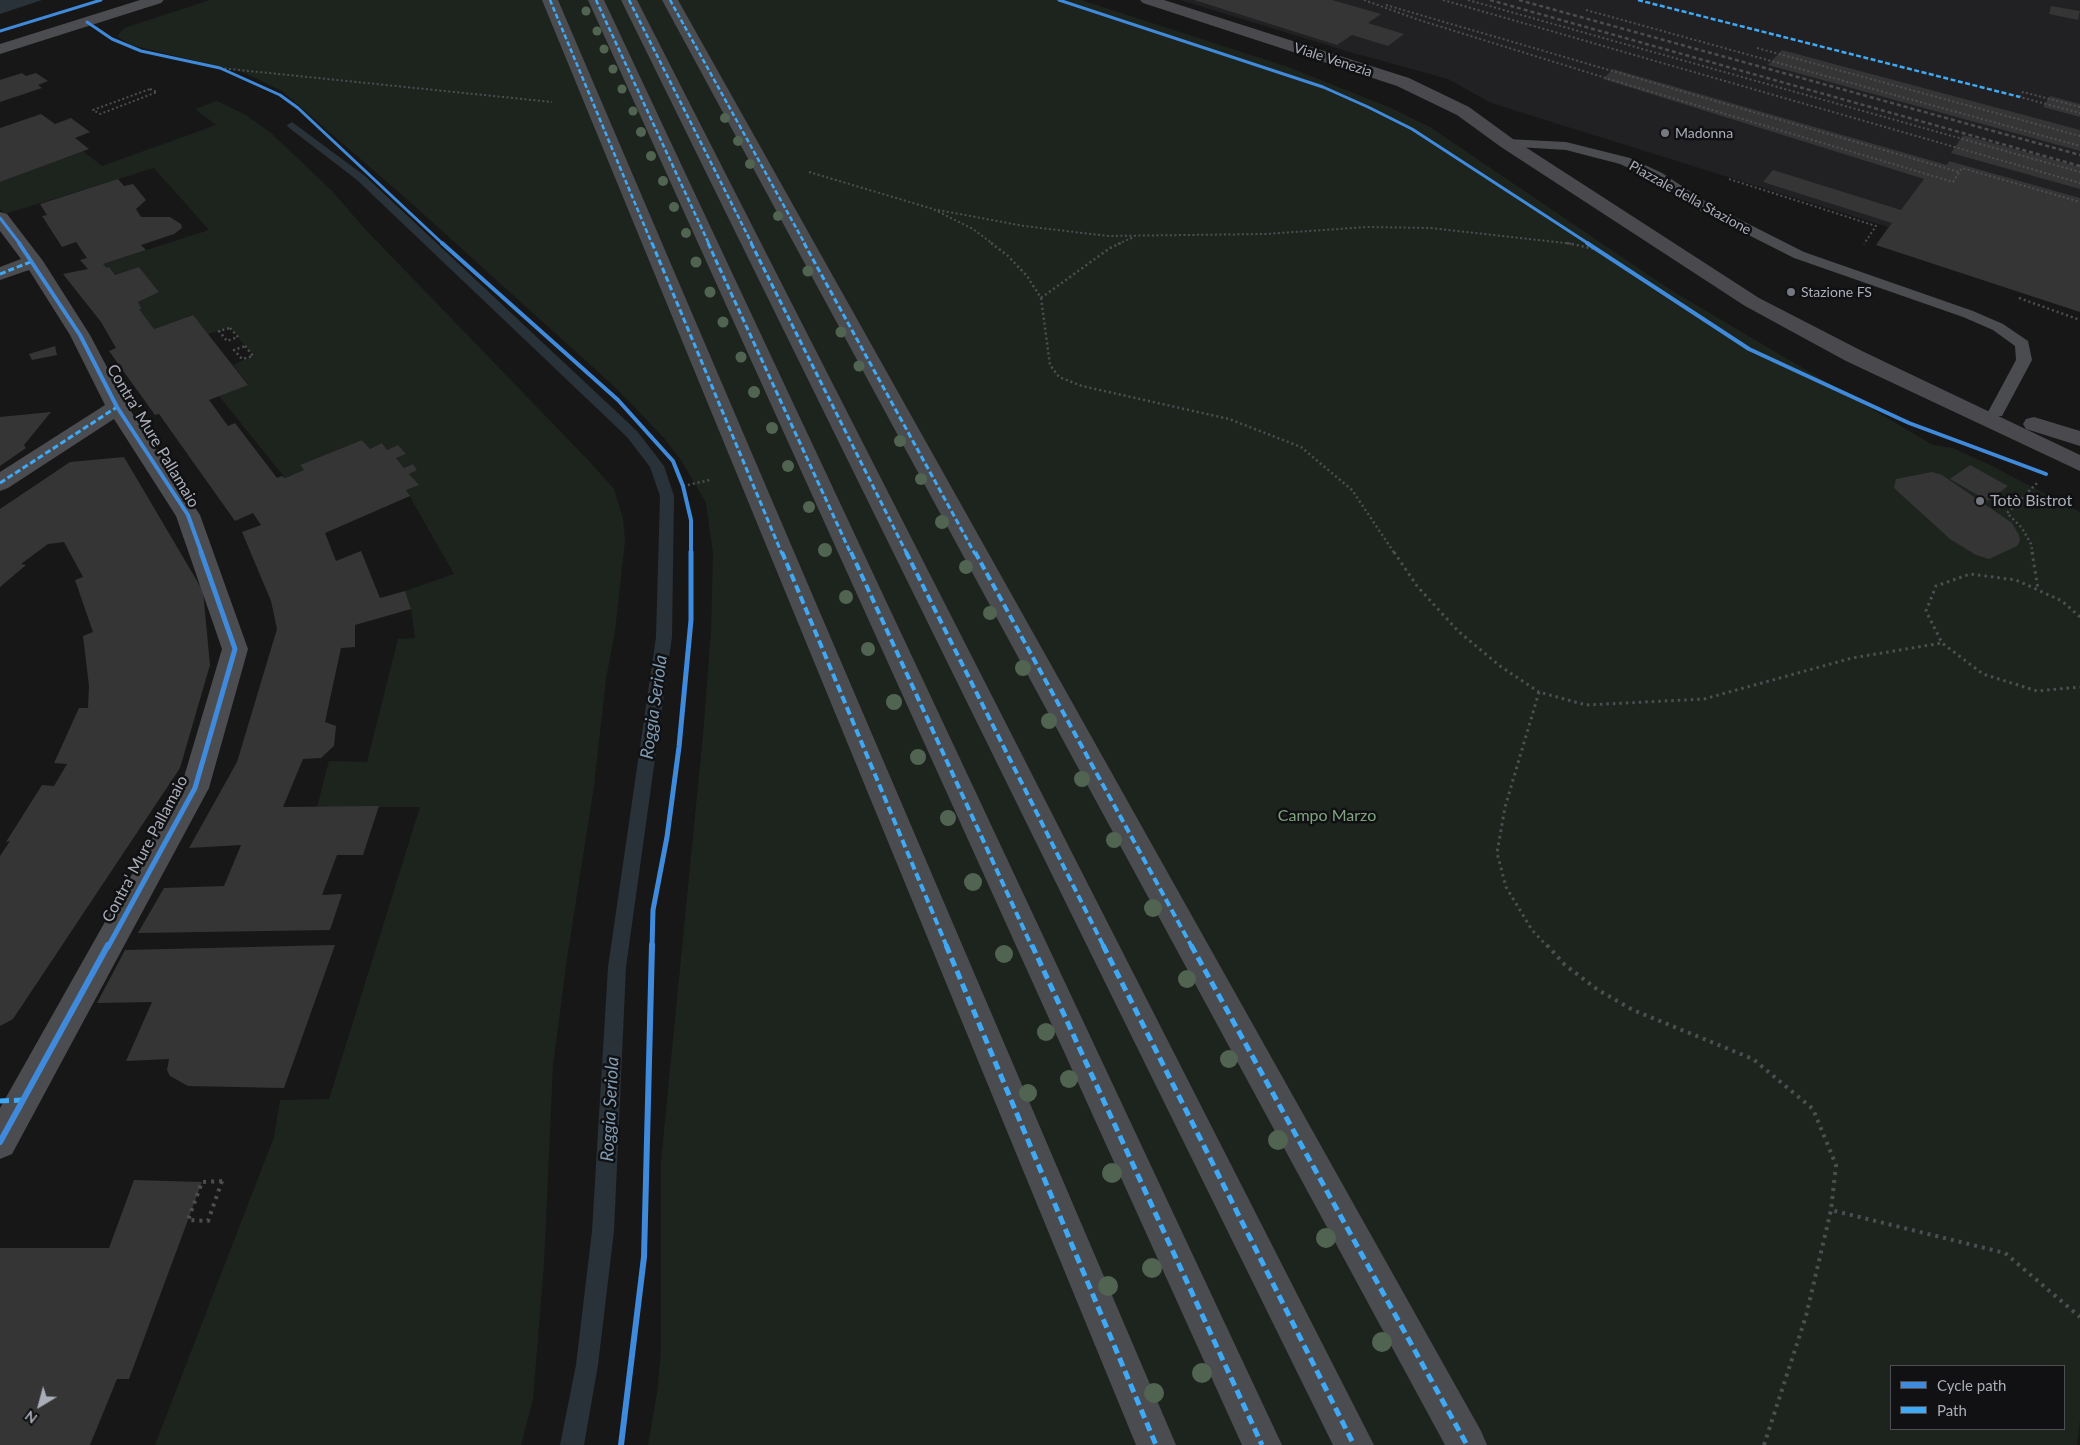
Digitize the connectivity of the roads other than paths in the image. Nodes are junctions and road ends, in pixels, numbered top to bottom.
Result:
1 (156, 0) edge
2 (550, 0) edge
3 (596, 0) edge
4 (629, 0) edge
5 (670, 0) edge
6 (1148, 0) edge
7 (0, 49) edge
8 (1507, 143) junction
9 (0, 218) edge
10 (33, 261) junction
11 (0, 274) edge
12 (1897, 376) junction
13 (117, 407) junction
14 (1996, 412) junction
15 (2080, 439) edge
16 (2080, 464) edge
17 (0, 483) edge
18 (12, 1100) edge
19 (0, 1142) edge
20 (1156, 1445) edge
21 (1262, 1445) edge
22 (1354, 1445) edge
23 (1467, 1445) edge

1 - 7 street
2 - 20 street
3 - 21 street
4 - 22 street
5 - 23 street
6 - 8 main road, Viale Venezia
8 - 12 main road
8 - 14 lane, Piazzale della Stazione
9 - 10 street, Contra' Mure Pallamaio
10 - 11 street
10 - 13 street, Contra' Mure Pallamaio
12 - 14 main road
12 - 16 main road
13 - 17 street
13 - 18 street, Contra' Mure Pallamaio
14 - 15 main road
18 - 19 street, Contra' Mure Pallamaio

